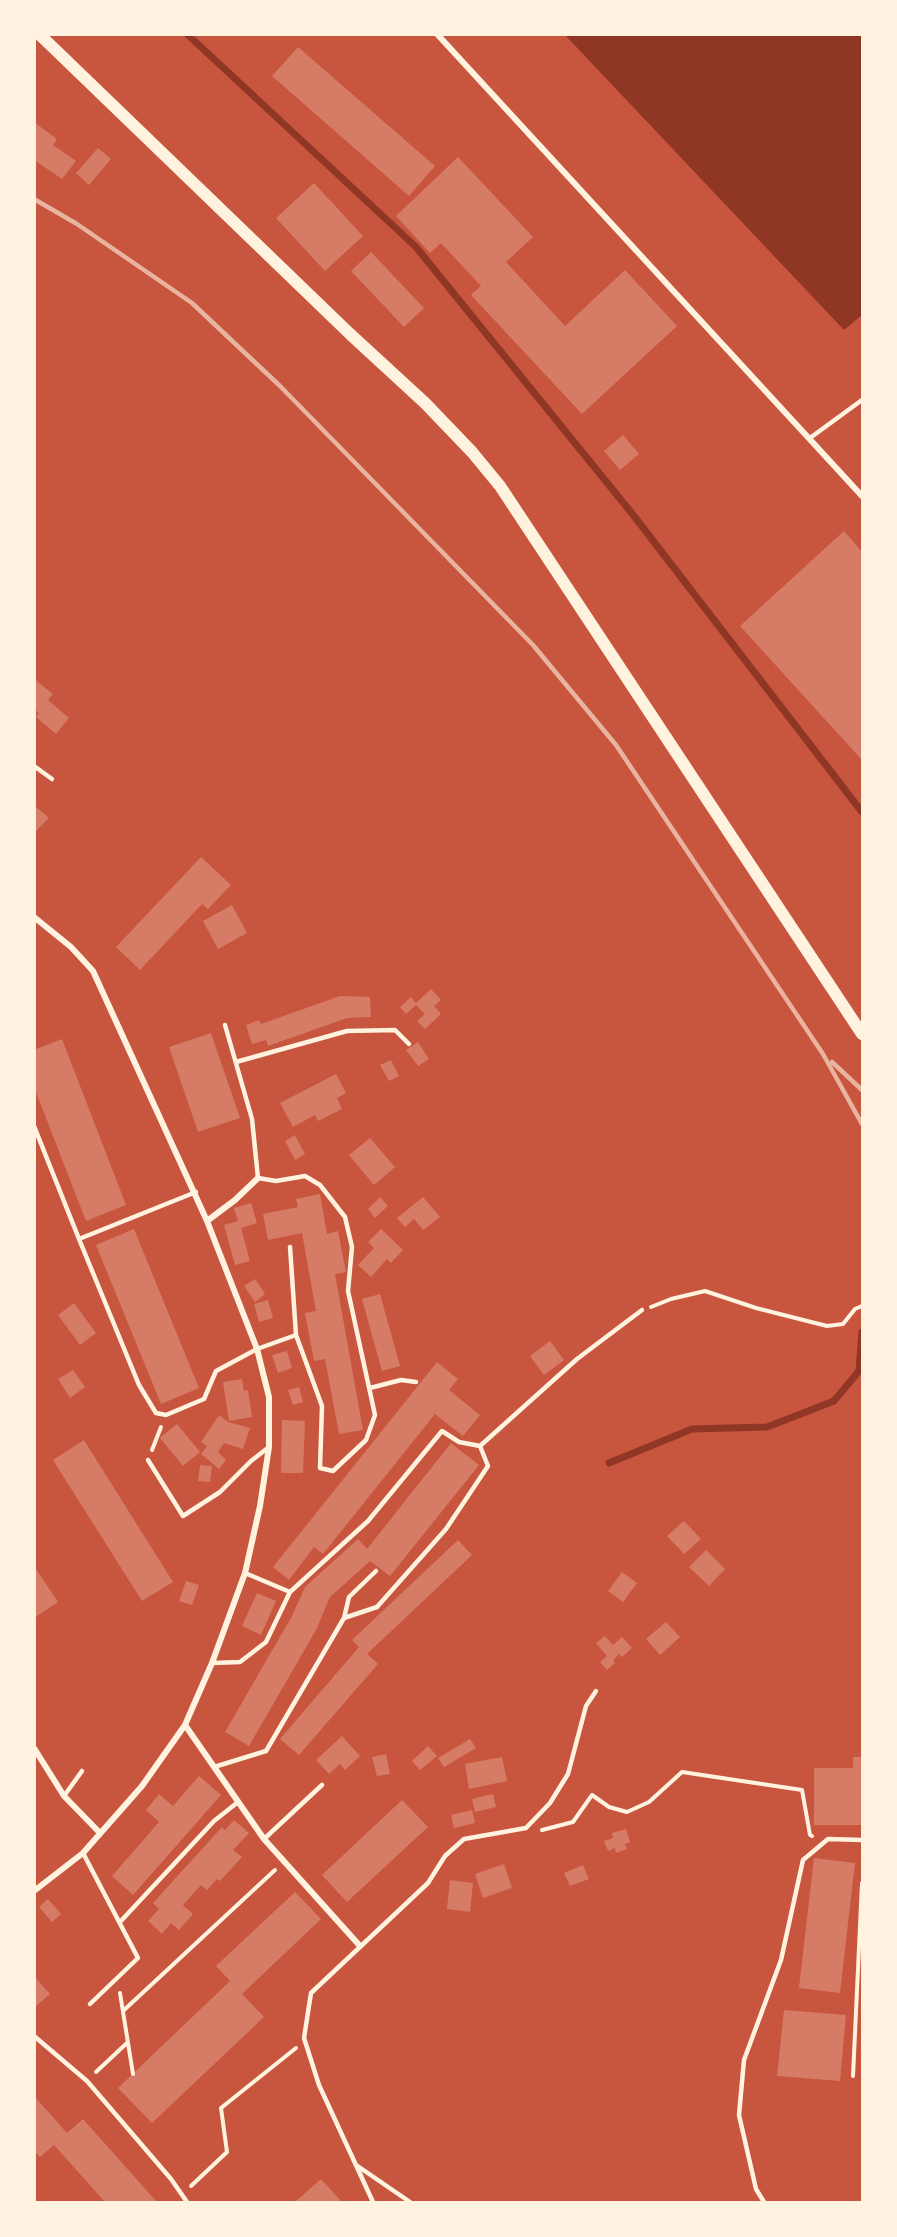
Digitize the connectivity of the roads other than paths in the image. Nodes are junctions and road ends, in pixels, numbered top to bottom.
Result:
1 (39, 34) edge
2 (437, 34) edge
3 (862, 400) edge
4 (810, 438) junction
5 (862, 496) edge
6 (34, 766) edge
7 (52, 779) dead end
8 (34, 918) edge
9 (225, 1025) dead end
10 (862, 1034) edge
11 (409, 1044) dead end
12 (236, 1062) junction
13 (34, 1126) edge
14 (258, 1178) junction
15 (196, 1192) junction
16 (207, 1221) junction
17 (79, 1239) junction
18 (290, 1247) dead end
19 (642, 1310) road end
20 (296, 1335) junction
21 (257, 1349) junction
22 (416, 1382) dead end
23 (370, 1388) junction
24 (480, 1446) junction
25 (269, 1447) junction
26 (148, 1460) road end
27 (376, 1571) dead end
28 (244, 1573) junction
29 (290, 1592) junction
30 (344, 1618) junction
31 (212, 1663) junction
32 (596, 1691) dead end
33 (185, 1725) junction
34 (34, 1748) edge
35 (214, 1767) junction
36 (82, 1771) dead end
37 (322, 1785) dead end
38 (64, 1796) junction
39 (238, 1802) junction
40 (100, 1833) junction
41 (264, 1839) junction
42 (862, 1840) edge
43 (83, 1853) junction
44 (34, 1891) edge
45 (120, 1922) junction
46 (360, 1946) junction
47 (90, 2004) dead end
48 (34, 2036) edge
49 (354, 2163) junction
50 (187, 2202) edge
51 (373, 2202) edge
52 (410, 2202) edge
53 (764, 2202) edge

1 - 10 main road
2 - 4 street
3 - 4 lane
4 - 5 street
6 - 7 lane
8 - 15 street
9 - 12 lane
11 - 12 lane
12 - 14 lane
13 - 17 lane
14 - 16 street
14 - 23 lane
15 - 16 street
15 - 17 lane
16 - 21 street
17 - 21 lane
18 - 20 lane
19 - 24 lane
20 - 21 lane
20 - 23 lane
21 - 25 street
22 - 23 lane
24 - 29 lane
24 - 30 lane
25 - 26 lane
25 - 28 street
27 - 30 lane
28 - 29 lane
28 - 31 street
29 - 31 lane
30 - 35 lane
31 - 33 street
32 - 46 lane
33 - 35 street
33 - 40 street
34 - 38 street
35 - 39 street
36 - 38 lane
37 - 41 lane
38 - 40 street
39 - 41 street
39 - 45 lane
40 - 43 street
41 - 46 street
42 - 53 lane
43 - 44 street
43 - 45 lane
45 - 47 lane
46 - 49 lane
48 - 50 lane
49 - 51 lane
49 - 52 lane

